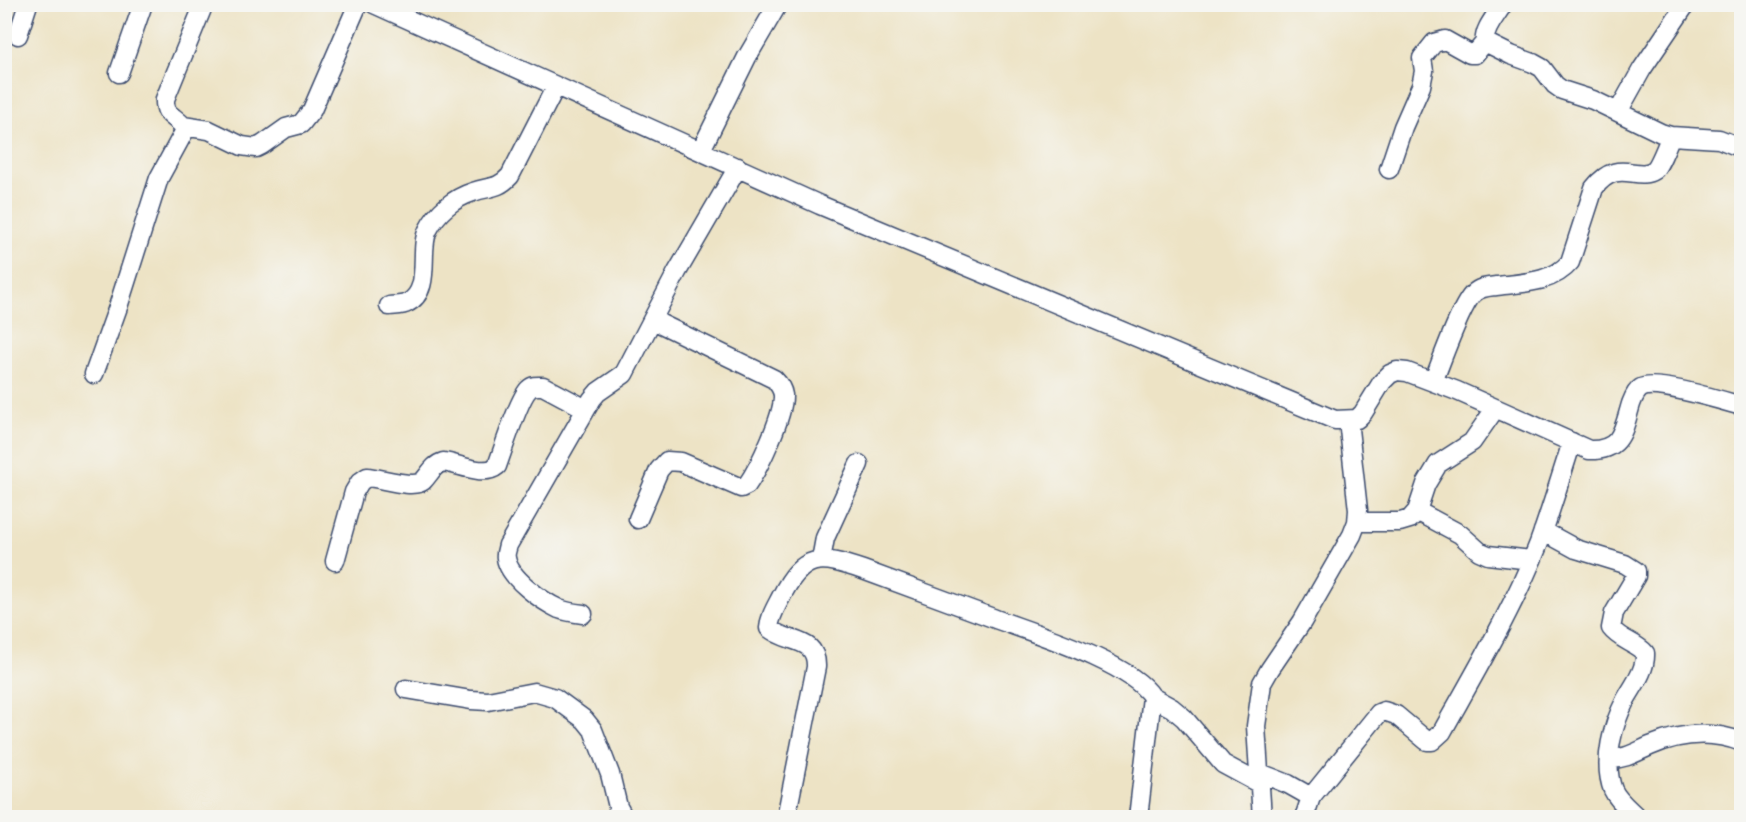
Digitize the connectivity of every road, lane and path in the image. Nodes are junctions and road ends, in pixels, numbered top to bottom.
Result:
1 (28, 4) edge
2 (143, 4) edge
3 (204, 4) edge
4 (358, 4) edge
5 (374, 4) edge
6 (778, 4) edge
7 (1503, 4) edge
8 (1686, 4) edge
9 (18, 35) dead end
10 (1485, 42) junction
11 (119, 73) dead end
12 (556, 86) junction
13 (1618, 112) junction
14 (183, 126) junction
15 (1671, 136) junction
16 (1742, 148) edge
17 (701, 150) junction
18 (738, 167) junction
19 (1389, 169) dead end
20 (389, 306) dead end
21 (653, 320) junction
22 (93, 374) dead end
23 (1433, 382) junction
24 (1742, 406) edge
25 (586, 409) junction
26 (1495, 409) junction
27 (1348, 420) junction
28 (1572, 442) junction
29 (859, 465) dead end
30 (1417, 511) junction
31 (638, 519) dead end
32 (1357, 522) junction
33 (1543, 531) junction
34 (821, 560) junction
35 (1531, 560) junction
36 (335, 561) dead end
37 (583, 614) dead end
38 (406, 689) dead end
39 (1152, 698) junction
40 (1742, 742) edge
41 (1610, 759) junction
42 (1260, 778) junction
43 (1311, 797) junction
44 (624, 818) edge
45 (786, 818) edge
46 (1138, 818) edge
47 (1262, 818) edge
48 (1304, 818) edge
49 (1638, 818) edge

1 - 9 street
2 - 11 street
3 - 14 street
4 - 14 street
5 - 12 street
6 - 17 street
7 - 10 street
8 - 13 street
10 - 13 street
10 - 19 street
12 - 17 street
12 - 20 street
13 - 15 street
14 - 22 street
15 - 16 street
15 - 23 street
17 - 18 street
18 - 21 street
18 - 27 street
21 - 25 street
21 - 31 street
23 - 26 street
23 - 27 street
24 - 28 street
25 - 36 street
25 - 37 street
26 - 28 street
26 - 30 street
27 - 32 street
28 - 33 street
29 - 34 street
30 - 32 street
30 - 35 street
32 - 42 street
33 - 35 street
33 - 41 street
34 - 39 street
34 - 45 street
35 - 43 street
38 - 44 street
39 - 42 street
39 - 46 street
40 - 41 street
41 - 49 street
42 - 43 street
42 - 47 street
43 - 48 street

